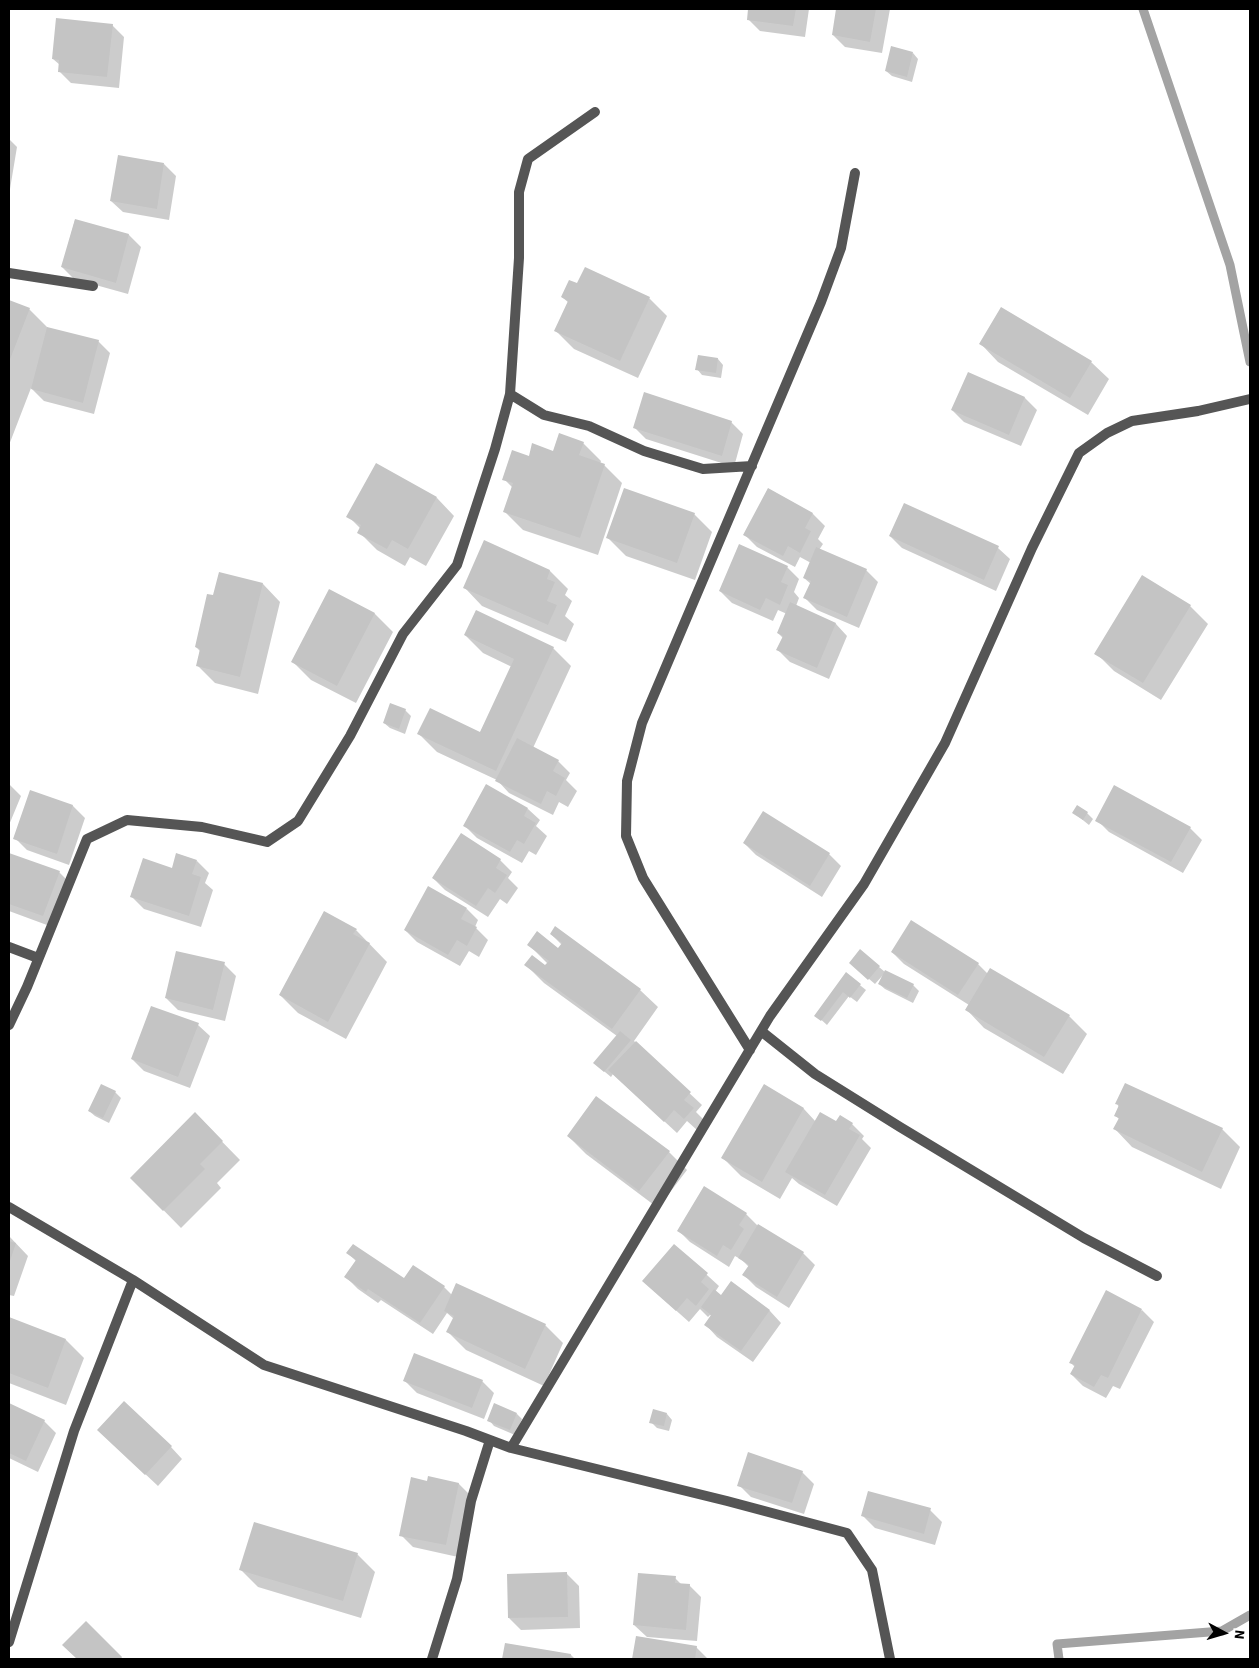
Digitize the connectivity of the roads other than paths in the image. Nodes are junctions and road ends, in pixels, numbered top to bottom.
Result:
1 (595, 112) dead end
2 (856, 173) dead end
3 (9, 273) edge
4 (93, 286) dead end
5 (510, 394) junction
6 (1250, 399) edge
7 (752, 466) junction
8 (9, 947) edge
9 (38, 958) junction
10 (9, 1025) edge
11 (761, 1031) junction
12 (750, 1050) junction
13 (9, 1207) edge
14 (1157, 1276) dead end
15 (133, 1280) junction
16 (490, 1440) junction
17 (511, 1448) junction
18 (9, 1642) edge
19 (432, 1659) edge
20 (890, 1659) edge

1 - 5 street
2 - 7 street
3 - 4 street
5 - 7 street
5 - 9 street
6 - 11 street
7 - 12 street
8 - 9 street
9 - 10 street
11 - 12 street
11 - 14 street
12 - 17 street
13 - 15 street
15 - 16 street
15 - 18 street
16 - 17 street
16 - 19 street
17 - 20 street

